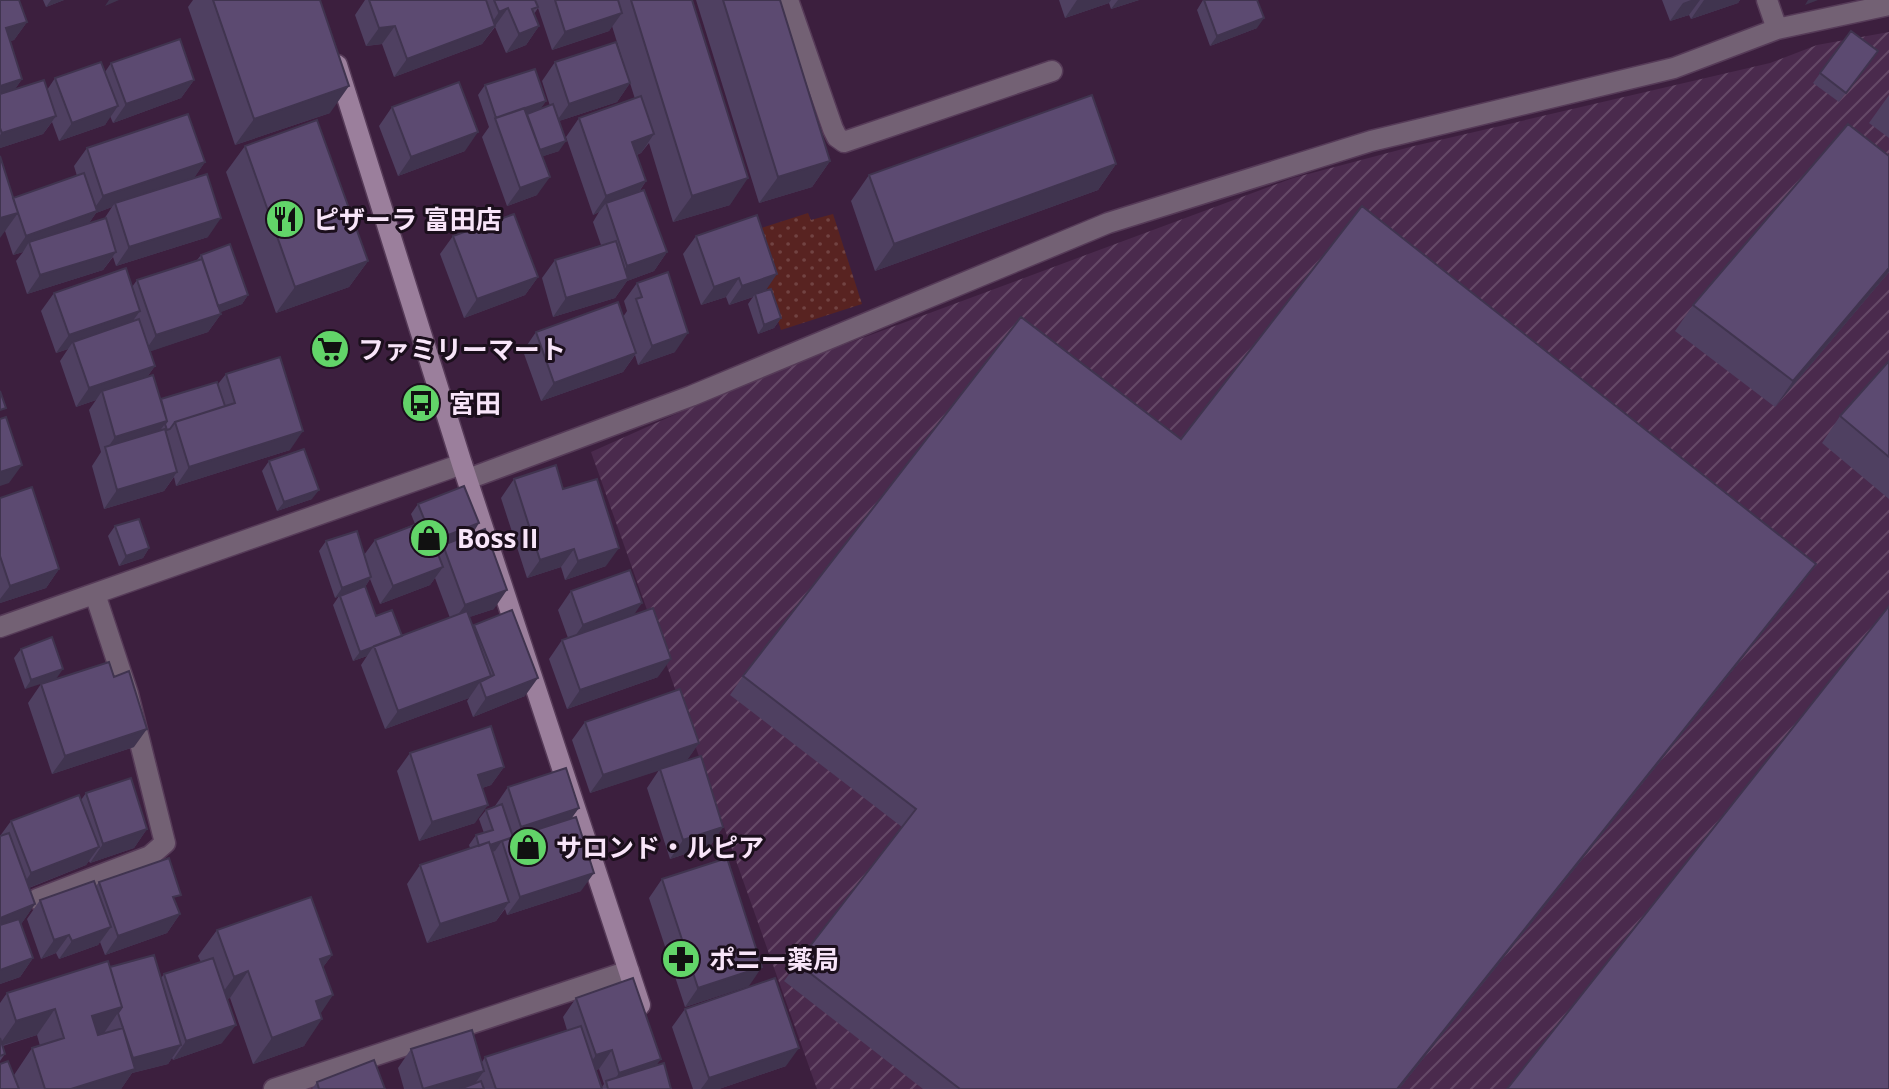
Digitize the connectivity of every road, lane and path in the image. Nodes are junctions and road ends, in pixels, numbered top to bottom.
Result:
1 (788, 0) edge
2 (1767, 0) edge
3 (1889, 5) edge
4 (1777, 29) junction
5 (331, 45) edge
6 (1052, 71) dead end
7 (465, 472) junction
8 (95, 594) junction
9 (0, 627) edge
10 (37, 899) edge
11 (629, 971) junction
12 (648, 1030) edge
13 (274, 1089) edge

1 - 6 street
2 - 4 street
3 - 4 street
4 - 7 street
5 - 7 main road
7 - 8 street
7 - 11 main road
8 - 9 street
8 - 10 street
11 - 12 main road
11 - 13 street

